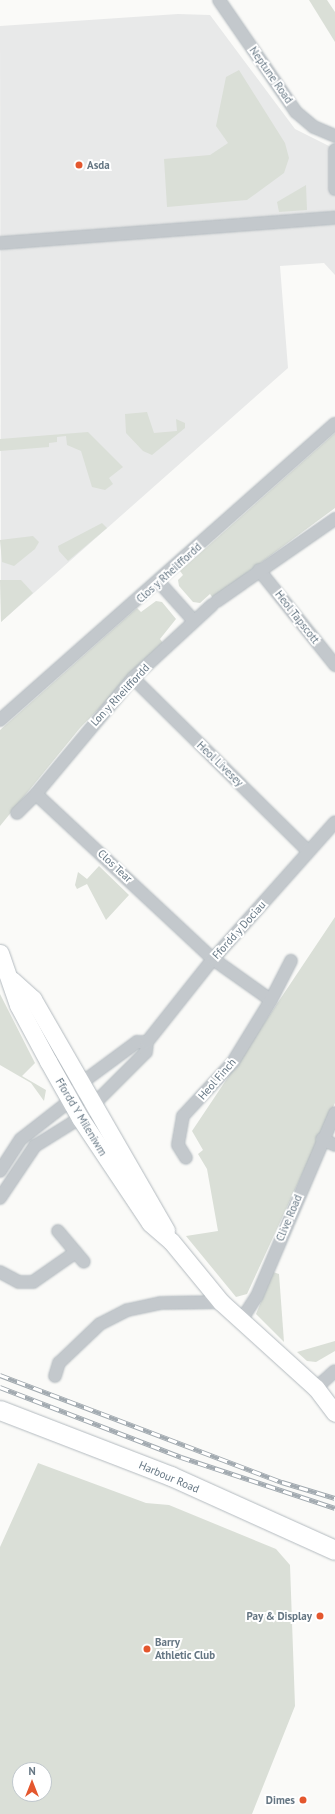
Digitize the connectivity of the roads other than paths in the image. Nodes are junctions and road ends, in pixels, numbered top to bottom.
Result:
1 (219, 0) edge
2 (335, 136) edge
3 (335, 150) edge
4 (335, 189) edge
5 (335, 218) edge
6 (0, 244) edge
7 (335, 424) edge
8 (335, 519) edge
9 (260, 570) junction
10 (158, 582) junction
11 (194, 621) junction
12 (335, 665) edge
13 (133, 678) junction
14 (0, 720) edge
15 (36, 794) junction
16 (17, 813) dead end
17 (335, 822) edge
18 (307, 850) junction
19 (0, 953) edge
20 (213, 959) junction
21 (291, 961) dead end
22 (12, 980) junction
23 (271, 1000) junction
24 (147, 1042) junction
25 (80, 1084) junction
26 (70, 1100) junction
27 (91, 1104) junction
28 (335, 1112) edge
29 (80, 1118) junction
30 (322, 1139) junction
31 (335, 1144) edge
32 (186, 1158) dead end
33 (0, 1171) edge
34 (0, 1198) edge
35 (58, 1231) dead end
36 (171, 1241) junction
37 (76, 1252) junction
38 (84, 1262) dead end
39 (0, 1272) edge
40 (221, 1302) junction
41 (240, 1322) junction
42 (335, 1371) edge
43 (55, 1376) dead end
44 (316, 1388) junction
45 (0, 1410) edge
46 (335, 1413) edge
47 (335, 1550) edge

1 - 2 street, Neptune Road
3 - 4 street
5 - 6 street
7 - 10 street, Clos y Rheilffordd
8 - 9 street, Lon y Rheilffordd
9 - 11 street, Lon y Rheilffordd
9 - 12 street, Heol Tapscott
10 - 11 street
10 - 14 street, Clos y Rheilffordd
11 - 13 street, Lon y Rheilffordd
13 - 15 street, Lon y Rheilffordd
13 - 18 street, Heol Livesey
15 - 16 street
15 - 20 street, Clos Tear
17 - 18 street, Ffordd y Dociau
18 - 20 street, Ffordd y Dociau
19 - 22 street, Ffordd Y Mileniwm
20 - 23 street
20 - 24 street, Ffordd y Dociau
21 - 23 street, Heol Finch
22 - 25 street, Ffordd Y Mileniwm
22 - 26 street, Ffordd Y Mileniwm
23 - 32 street, Heol Finch
24 - 25 street
24 - 27 street, Ffordd y Dociau
25 - 26 street
25 - 27 street, Ffordd Y Mileniwm
26 - 29 street, Ffordd Y Mileniwm
26 - 33 street
27 - 29 street, Ffordd y Dociau
27 - 36 street, Ffordd Y Mileniwm
28 - 30 street, Clive Road
29 - 34 street, Ffordd y Dociau
29 - 36 street, Ffordd Y Mileniwm
30 - 31 street
30 - 41 street, Clive Road
35 - 37 street
36 - 40 street, Ffordd Y Mileniwm
37 - 38 street
37 - 39 street
40 - 41 street, Ffordd Y Mileniwm
40 - 43 street
41 - 44 street, Ffordd Y Mileniwm
42 - 44 street
44 - 46 street, Ffordd Y Mileniwm
45 - 47 main road, Harbour Road

